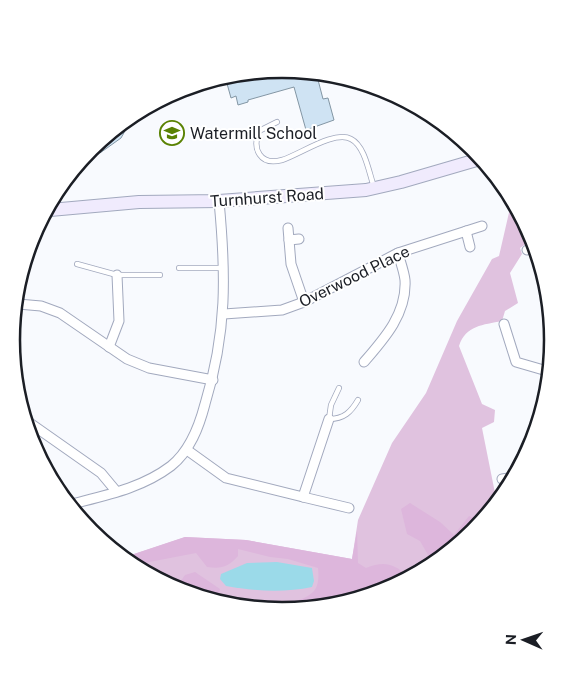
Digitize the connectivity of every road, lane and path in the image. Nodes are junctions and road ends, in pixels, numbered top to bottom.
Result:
1 (278, 122) dead end
2 (473, 161) edge
3 (374, 188) junction
4 (219, 201) junction
5 (55, 210) edge
6 (482, 226) dead end
7 (288, 228) dead end
8 (466, 231) junction
9 (299, 239) dead end
10 (289, 240) junction
11 (470, 247) dead end
12 (398, 253) junction
13 (77, 264) dead end
14 (179, 268) dead end
15 (225, 268) junction
16 (117, 275) junction
17 (160, 275) dead end
18 (304, 302) junction
19 (22, 304) edge
20 (224, 314) junction
21 (504, 324) dead end
22 (108, 347) junction
23 (364, 362) dead end
24 (542, 370) edge
25 (213, 380) junction
26 (339, 388) dead end
27 (358, 400) dead end
28 (329, 419) junction
29 (35, 427) edge
30 (187, 450) junction
31 (116, 491) junction
32 (303, 497) junction
33 (77, 503) edge
34 (349, 508) dead end

1 - 3 lane
2 - 3 street, Turnhurst Road
3 - 4 street, Turnhurst Road
4 - 5 street, Turnhurst Road
4 - 15 street
6 - 8 street, Overwood Place
7 - 10 street
8 - 11 street
8 - 12 street, Overwood Place
9 - 10 street
10 - 18 street
12 - 18 street, Overwood Place
12 - 23 street
13 - 16 lane
14 - 15 lane
15 - 20 street
16 - 17 lane
16 - 22 street
18 - 20 street, Overwood Place
19 - 22 street
20 - 25 street
21 - 24 street
22 - 25 street
25 - 30 street
26 - 28 lane
27 - 28 lane
28 - 32 street
29 - 31 street
30 - 31 street
30 - 32 street
31 - 33 street
32 - 34 street

